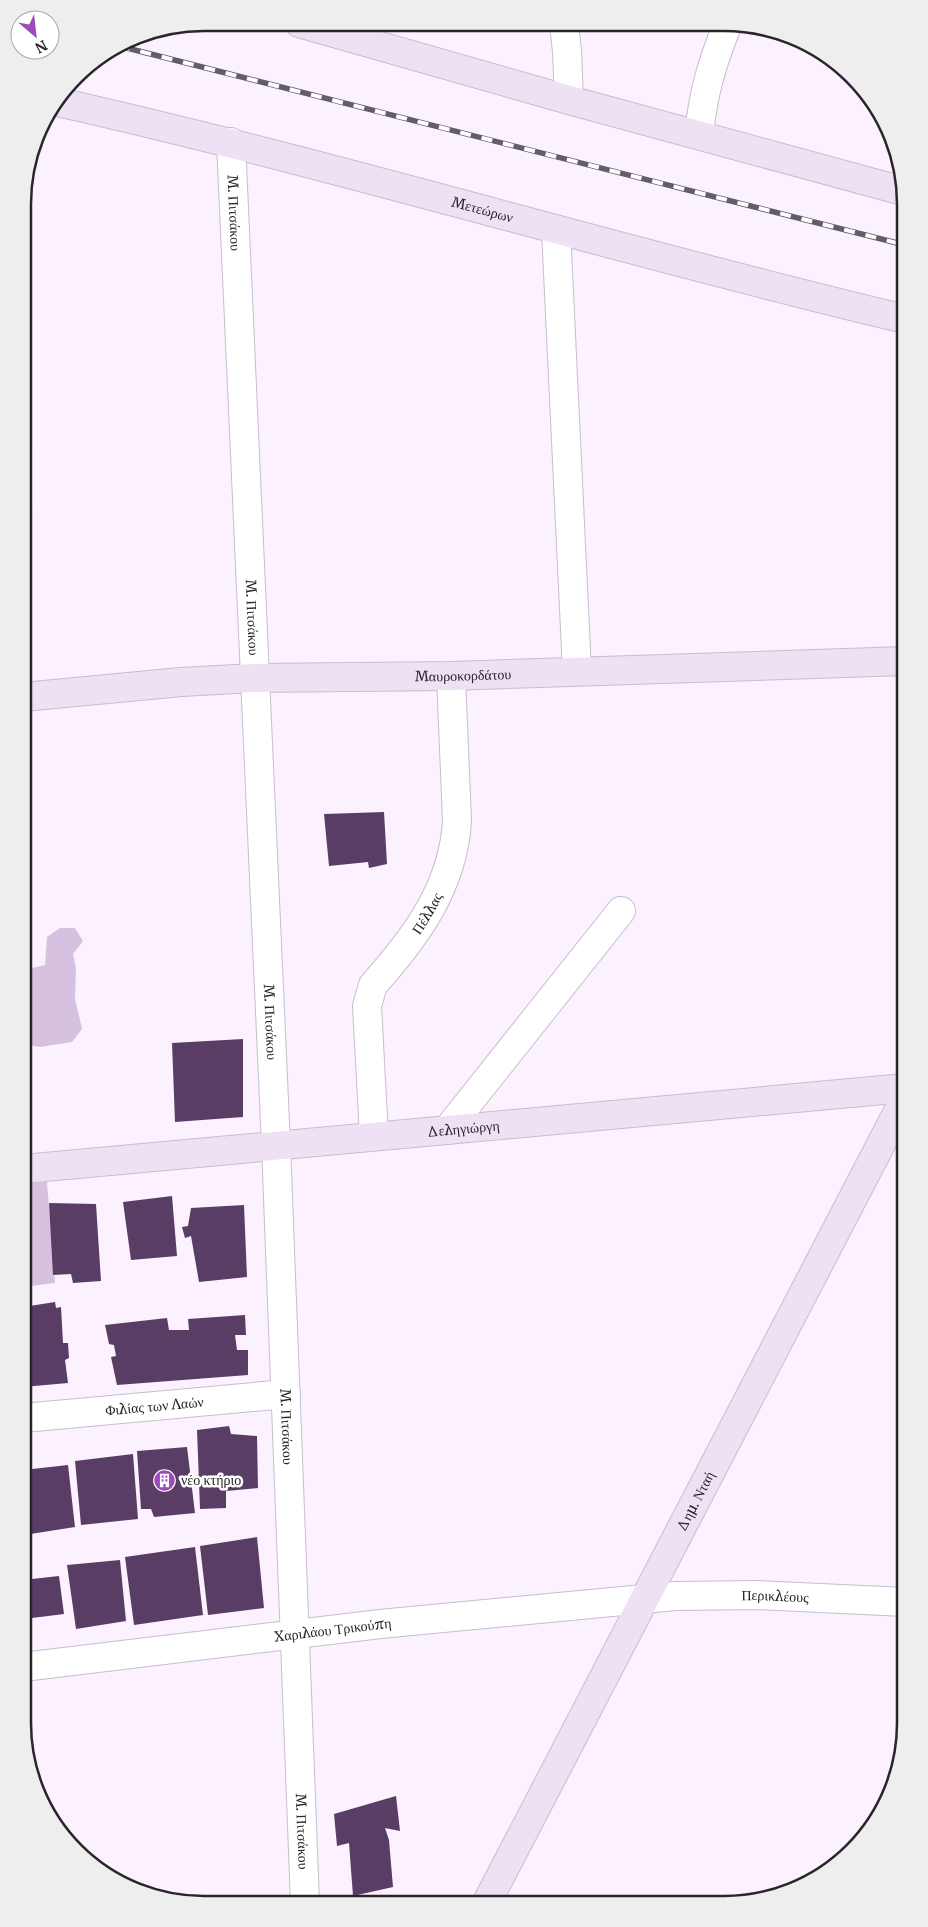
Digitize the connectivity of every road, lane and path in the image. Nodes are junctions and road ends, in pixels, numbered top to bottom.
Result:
1 (565, 31) edge
2 (725, 31) edge
3 (330, 32) edge
4 (569, 100) junction
5 (64, 103) edge
6 (699, 134) junction
7 (231, 142) junction
8 (895, 189) edge
9 (556, 230) junction
10 (897, 317) edge
11 (897, 661) edge
12 (577, 672) junction
13 (451, 676) junction
14 (254, 678) junction
15 (32, 696) edge
16 (621, 911) dead end
17 (896, 1089) edge
18 (896, 1115) edge
19 (447, 1130) junction
20 (374, 1136) junction
21 (276, 1146) junction
22 (31, 1168) edge
23 (286, 1394) junction
24 (31, 1417) edge
25 (645, 1598) junction
26 (896, 1602) edge
27 (296, 1633) junction
28 (31, 1666) edge
29 (305, 1896) edge
30 (490, 1896) edge

1 - 4 street
2 - 6 street
3 - 4 street
4 - 6 street
5 - 7 street, Μετεώρων
6 - 8 street
7 - 9 street, Μετεώρων
7 - 14 street, Μ. Πιτσάκου
9 - 10 street, Μετεώρων
9 - 12 street
11 - 12 street, Μαυροκορδάτου
12 - 13 street, Μαυροκορδάτου
13 - 14 street, Μαυροκορδάτου
13 - 20 street, Πέλλας
14 - 15 street, Μαυροκορδάτου
14 - 21 street, Μ. Πιτσάκου
16 - 19 street
17 - 19 street, Δεληγιώργη
18 - 25 street, Δημ. Νταή
19 - 20 street, Δεληγιώργη
20 - 21 street, Δεληγιώργη
21 - 22 street, Δεληγιώργη
21 - 23 street, Μ. Πιτσάκου
23 - 24 street, Φιλίας των Λαών
23 - 27 street, Μ. Πιτσάκου
25 - 26 street, Περικλέους
25 - 27 street, Χαριλάου Τρικούπη
25 - 30 street, Δημ. Νταή
27 - 28 street, Χαριλάου Τρικούπη
27 - 29 street, Μ. Πιτσάκου

